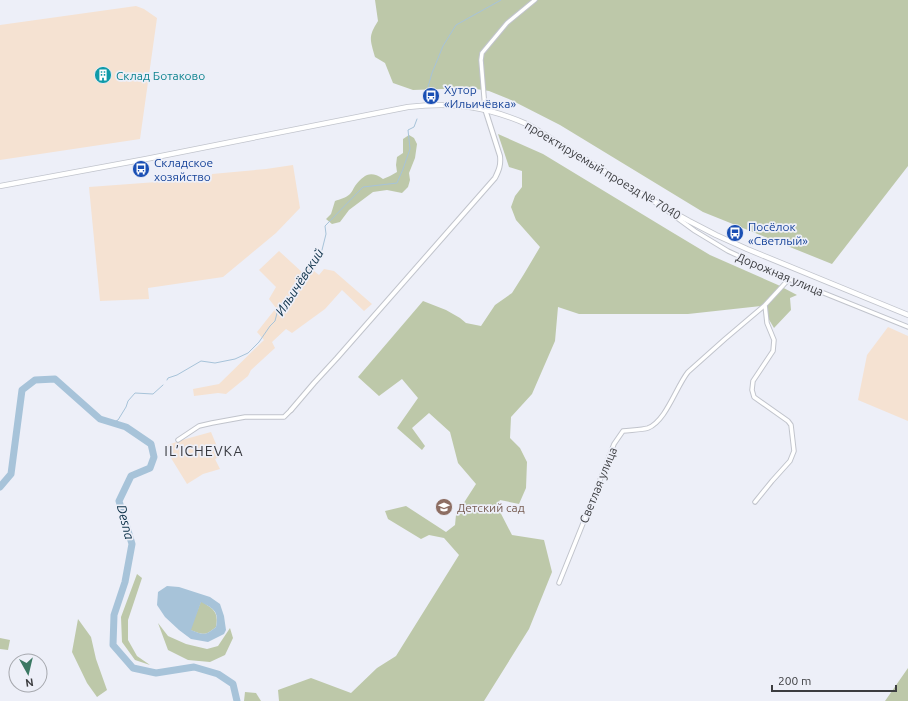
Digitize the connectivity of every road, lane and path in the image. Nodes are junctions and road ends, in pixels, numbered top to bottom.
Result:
1 (535, 0) edge
2 (485, 109) junction
3 (0, 186) edge
4 (660, 205) junction
5 (789, 279) junction
6 (765, 305) junction
7 (908, 315) edge
8 (908, 328) edge
9 (291, 410) joint
10 (178, 440) dead end
11 (755, 502) dead end
12 (559, 583) dead end

1 - 2 street
2 - 3 main road, проектируемый проезд № 7040
2 - 4 main road, проектируемый проезд № 7040
2 - 9 street
4 - 5 street, Дорожная улица
4 - 7 main road, проектируемый проезд № 7040
5 - 6 street, Светлая улица
5 - 8 street, Дорожная улица
6 - 11 street
6 - 12 street, Светлая улица
9 - 10 street

